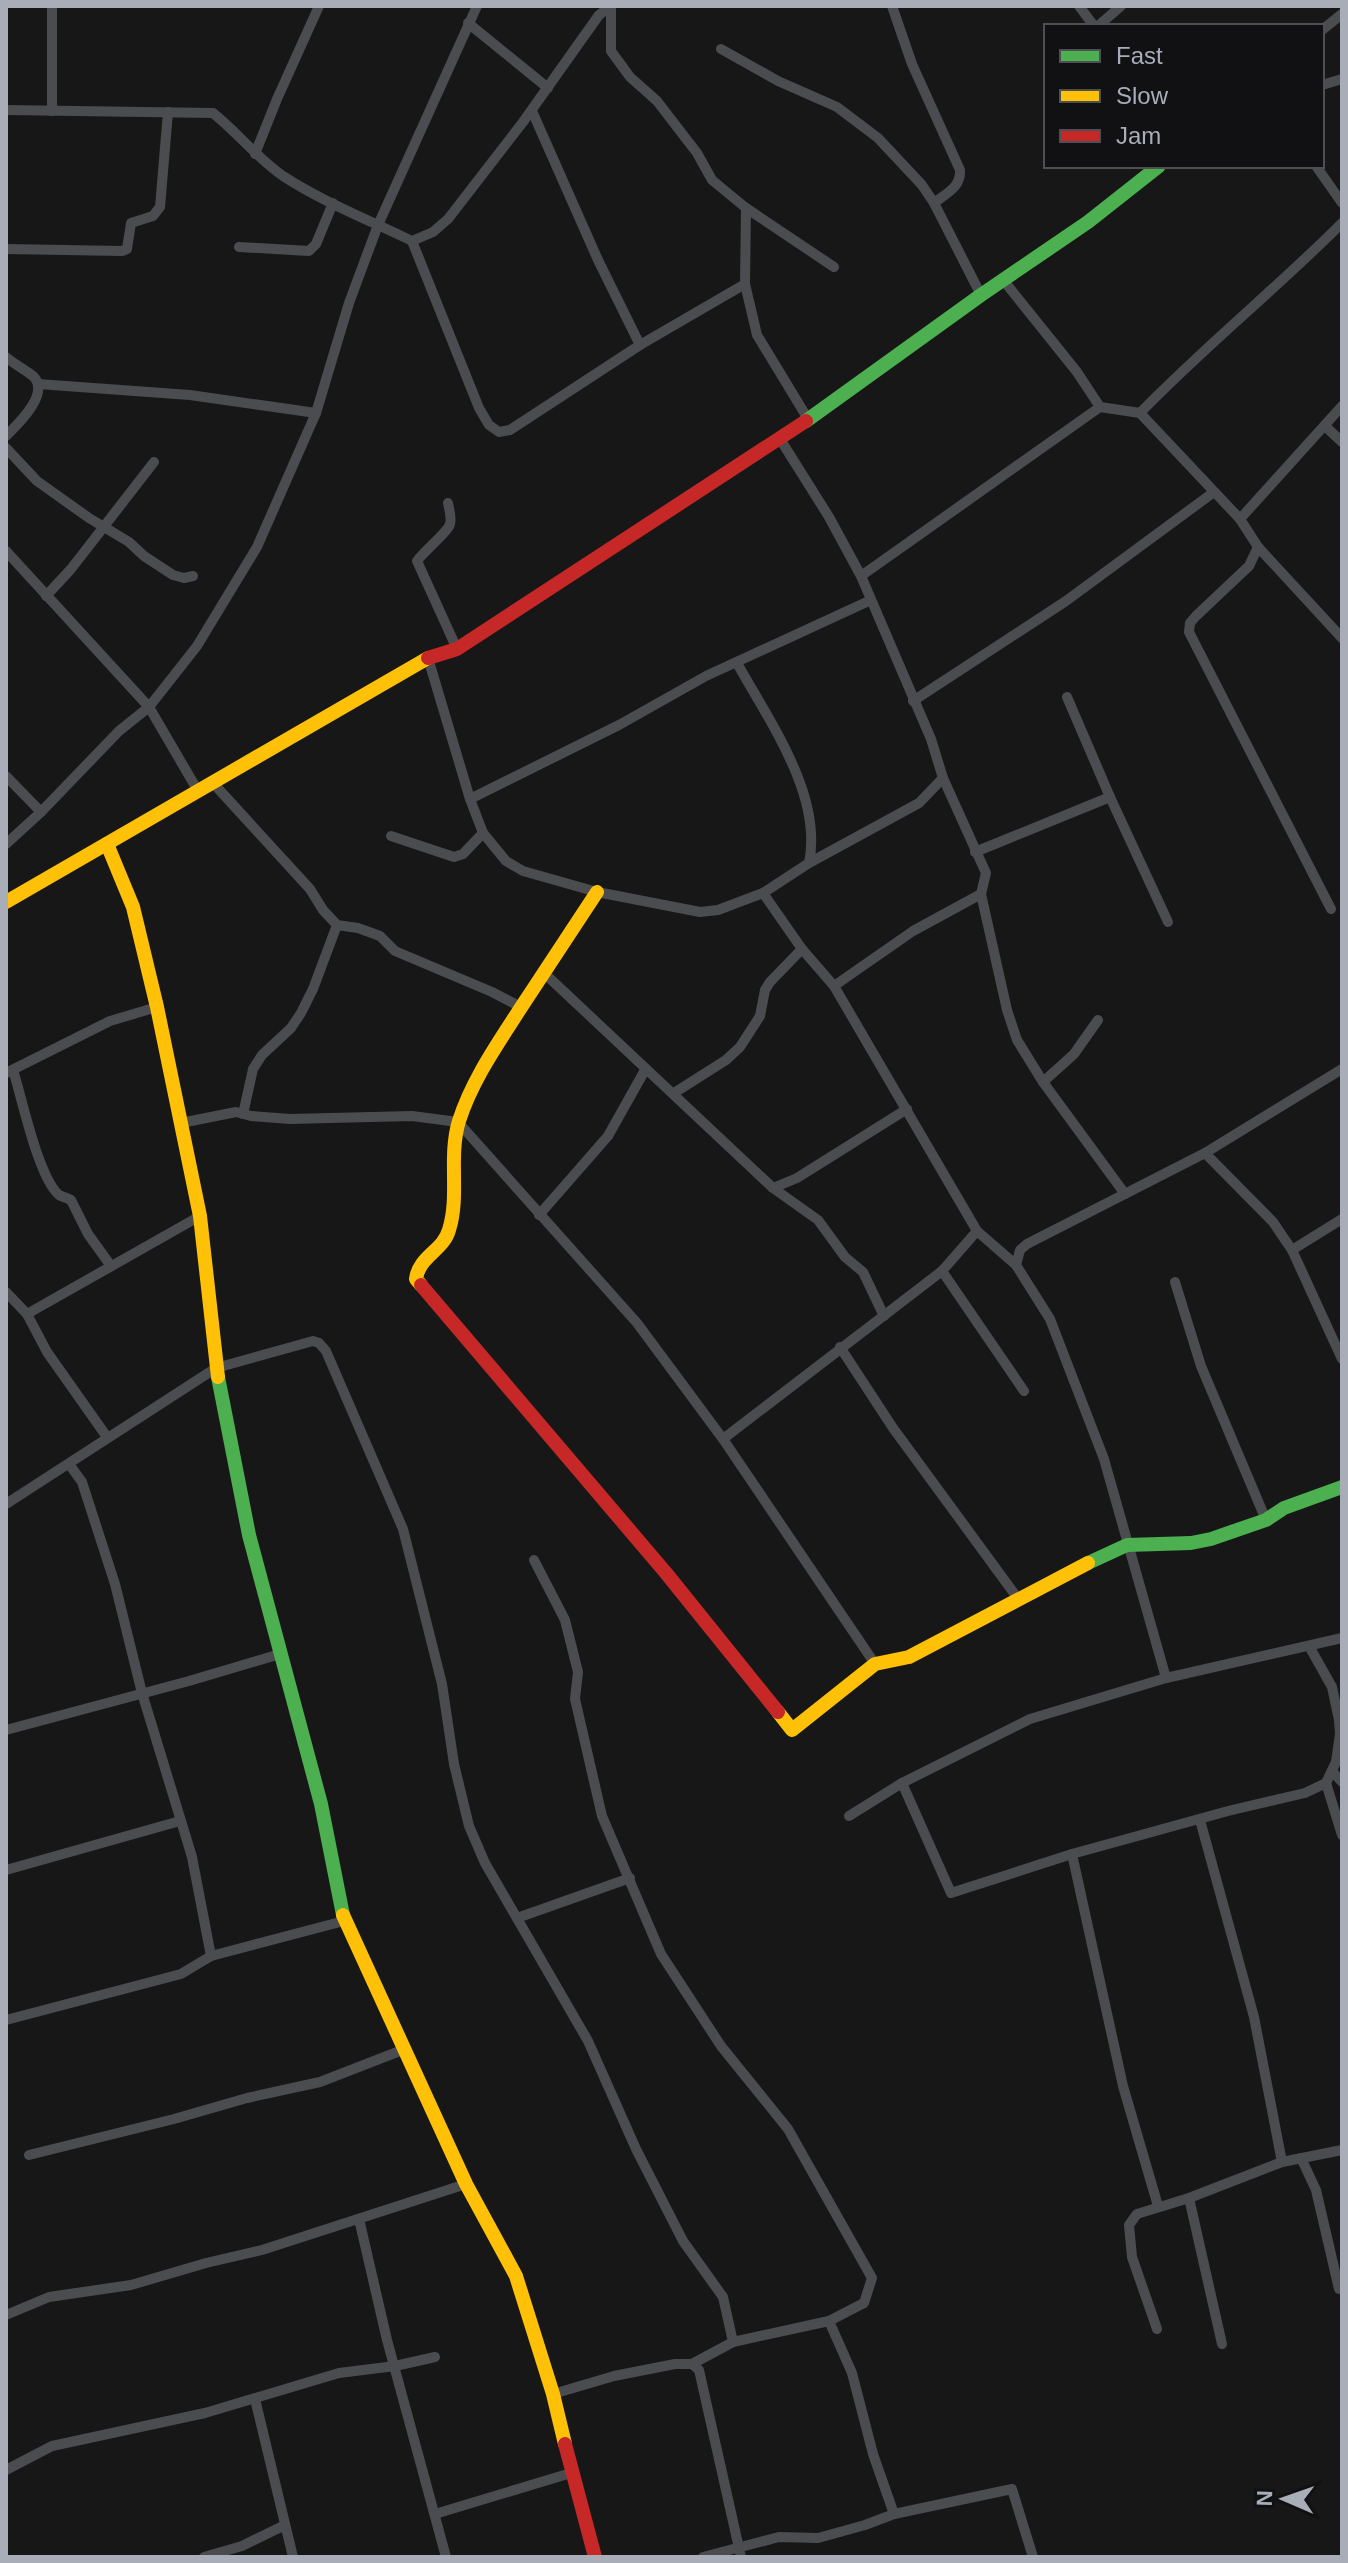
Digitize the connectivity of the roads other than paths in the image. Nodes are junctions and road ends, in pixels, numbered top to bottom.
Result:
1 (52, 6) edge
2 (319, 6) edge
3 (477, 6) edge
4 (892, 6) edge
5 (1079, 6) edge
6 (1121, 6) edge
7 (1342, 14) edge
8 (468, 23) junction
9 (1094, 24) edge
10 (1098, 24) edge
11 (1324, 28) edge
12 (721, 49) dead end
13 (548, 88) junction
14 (6, 110) edge
15 (52, 111) junction
16 (532, 111) junction
17 (168, 112) junction
18 (255, 154) junction
19 (1156, 168) edge
20 (1317, 168) edge
21 (333, 203) junction
22 (934, 203) junction
23 (1342, 203) edge
24 (746, 208) junction
25 (1342, 223) edge
26 (378, 225) junction
27 (412, 241) junction
28 (239, 247) dead end
29 (6, 249) edge
30 (834, 267) dead end
31 (1004, 281) junction
32 (745, 284) junction
33 (981, 295) junction
34 (640, 345) junction
35 (6, 357) edge
36 (38, 384) junction
37 (1342, 406) edge
38 (1100, 407) junction
39 (316, 413) junction
40 (1140, 413) junction
41 (808, 419) junction
42 (1325, 426) junction
43 (6, 436) edge
44 (780, 439) junction
45 (1342, 442) edge
46 (6, 448) edge
47 (154, 462) dead end
48 (1214, 492) junction
49 (448, 503) dead end
50 (1240, 519) junction
51 (103, 526) junction
52 (1258, 547) junction
53 (6, 551) edge
54 (193, 576) dead end
55 (861, 576) junction
56 (46, 596) junction
57 (871, 600) junction
58 (1342, 638) edge
59 (457, 649) junction
60 (428, 658) junction
61 (737, 663) junction
62 (1067, 697) dead end
63 (913, 701) junction
64 (149, 707) junction
65 (6, 776) edge
66 (943, 778) junction
67 (213, 783) junction
68 (198, 791) junction
69 (1110, 797) junction
70 (470, 799) junction
71 (41, 812) junction
72 (483, 833) junction
73 (391, 836) dead end
74 (6, 844) edge
75 (107, 844) junction
76 (975, 852) junction
77 (809, 863) junction
78 (597, 892) junction
79 (763, 893) junction
80 (981, 894) junction
81 (6, 902) edge
82 (1331, 909) dead end
83 (1168, 922) dead end
84 (337, 925) junction
85 (802, 949) junction
86 (543, 972) junction
87 (834, 986) junction
88 (157, 1007) junction
89 (521, 1007) junction
90 (1098, 1020) dead end
91 (1342, 1069) edge
92 (645, 1070) junction
93 (10, 1071) edge
94 (1043, 1082) junction
95 (674, 1093) junction
96 (907, 1109) junction
97 (243, 1114) junction
98 (458, 1122) junction
99 (181, 1123) junction
100 (1205, 1153) junction
101 (773, 1188) junction
102 (1125, 1194) junction
103 (539, 1215) junction
104 (200, 1216) junction
105 (1342, 1219) edge
106 (977, 1231) junction
107 (1292, 1250) junction
108 (1012, 1261) junction
109 (111, 1266) junction
110 (942, 1271) junction
111 (1175, 1282) dead end
112 (6, 1292) edge
113 (27, 1314) junction
114 (884, 1316) junction
115 (840, 1347) junction
116 (1342, 1359) edge
117 (216, 1368) junction
118 (1024, 1391) dead end
119 (107, 1437) junction
120 (723, 1439) junction
121 (69, 1464) junction
122 (1342, 1487) edge
123 (6, 1504) edge
124 (1266, 1520) junction
125 (1127, 1545) junction
126 (534, 1560) dead end
127 (1019, 1600) junction
128 (1342, 1638) edge
129 (1309, 1646) junction
130 (280, 1654) junction
131 (875, 1664) junction
132 (1166, 1678) junction
133 (142, 1693) junction
134 (7, 1728) edge
135 (1332, 1771) junction
136 (1342, 1782) edge
137 (902, 1783) junction
138 (1326, 1783) junction
139 (849, 1816) dead end
140 (1200, 1820) junction
141 (180, 1821) junction
142 (1342, 1835) edge
143 (1072, 1854) junction
144 (6, 1870) edge
145 (630, 1878) junction
146 (517, 1918) junction
147 (344, 1921) junction
148 (211, 1956) junction
149 (6, 2020) edge
150 (405, 2049) junction
151 (1342, 2150) edge
152 (29, 2155) dead end
153 (1301, 2158) junction
154 (1282, 2162) junction
155 (466, 2184) junction
156 (1189, 2198) junction
157 (1158, 2206) junction
158 (359, 2219) junction
159 (1339, 2289) dead end
160 (6, 2315) edge
161 (829, 2321) junction
162 (1157, 2329) dead end
163 (733, 2342) junction
164 (1222, 2344) dead end
165 (435, 2357) dead end
166 (692, 2364) junction
167 (395, 2366) junction
168 (553, 2394) junction
169 (255, 2399) junction
170 (6, 2470) edge
171 (571, 2473) junction
172 (435, 2514) junction
173 (894, 2514) junction
174 (285, 2525) junction
175 (740, 2552) edge
176 (204, 2557) edge
177 (293, 2557) edge
178 (446, 2557) edge
179 (595, 2557) edge
180 (703, 2557) edge
181 (1033, 2557) edge

1 - 15 street
2 - 18 street
3 - 8 street
4 - 22 street
5 - 9 street
6 - 10 street
7 - 11 street
8 - 13 street
8 - 26 street
12 - 22 street
13 - 16 street
13 - 24 street
14 - 15 street
15 - 17 street
16 - 27 street
16 - 34 street
17 - 18 street
17 - 29 street
18 - 21 street
19 - 31 street
20 - 23 street
21 - 26 street
21 - 28 street
22 - 33 street
24 - 30 street
24 - 32 street
25 - 40 street
26 - 27 street
26 - 39 street
27 - 34 street
31 - 33 street
31 - 38 street
32 - 34 street
32 - 41 street
33 - 41 street
35 - 36 street
36 - 39 street
36 - 43 street
37 - 42 street
38 - 40 street
38 - 55 street
39 - 64 street
40 - 48 street
41 - 44 street
42 - 45 street
42 - 50 street
44 - 55 street
44 - 59 street
46 - 51 street
47 - 51 street
48 - 50 street
48 - 63 street
49 - 59 street
50 - 52 street
51 - 54 street
51 - 56 street
52 - 58 street
52 - 82 street
53 - 56 street
55 - 57 street
56 - 64 street
57 - 61 street
57 - 63 street
59 - 60 street
60 - 67 street
60 - 70 street
61 - 70 street
61 - 77 street
62 - 69 street
63 - 66 street
64 - 68 street
64 - 71 street
65 - 71 street
66 - 76 street
66 - 77 street
67 - 68 street
67 - 84 street
68 - 75 street
69 - 76 street
69 - 83 street
70 - 72 street
71 - 74 street
72 - 73 street
72 - 78 street
75 - 81 street
75 - 88 street
76 - 80 street
77 - 79 street
78 - 79 street
78 - 86 street
79 - 85 street
80 - 87 street
80 - 94 street
84 - 89 street
84 - 97 street
85 - 87 street
85 - 95 street
86 - 89 street
86 - 92 street
87 - 96 street
88 - 93 street
88 - 99 street
89 - 98 street
90 - 94 street
91 - 100 street
92 - 95 street
92 - 103 street
93 - 109 street
94 - 102 street
95 - 101 street
96 - 101 street
96 - 106 street
97 - 98 street
97 - 99 street
98 - 103 street
98 - 131 street
99 - 104 street
100 - 102 street
100 - 107 street
101 - 114 street
102 - 108 street
103 - 120 street
104 - 109 street
104 - 117 street
105 - 107 street
106 - 108 street
106 - 110 street
107 - 116 street
108 - 125 street
109 - 113 street
110 - 114 street
110 - 118 street
111 - 124 street
112 - 113 street
113 - 119 street
114 - 115 street
115 - 120 street
115 - 127 street
117 - 119 street
117 - 130 street
117 - 146 street
119 - 121 street
120 - 131 street
121 - 123 street
121 - 133 street
122 - 124 street
124 - 125 street
125 - 127 street
125 - 132 street
126 - 145 street
127 - 131 street
128 - 129 street
129 - 132 street
129 - 135 street
130 - 133 street
130 - 147 street
132 - 137 street
133 - 134 street
133 - 141 street
135 - 136 street
135 - 138 street
137 - 139 street
137 - 143 street
138 - 140 street
138 - 142 street
140 - 143 street
140 - 154 street
141 - 144 street
141 - 148 street
143 - 157 street
145 - 146 street
145 - 161 street
146 - 163 street
147 - 148 street
147 - 150 street
148 - 149 street
150 - 152 street
150 - 155 street
151 - 153 street
153 - 154 street
153 - 159 street
154 - 156 street
155 - 158 street
155 - 168 street
156 - 157 street
156 - 164 street
157 - 162 street
158 - 160 street
158 - 167 street
161 - 163 street
161 - 173 street
163 - 166 street
165 - 167 street
166 - 168 street
166 - 175 street
167 - 169 street
167 - 172 street
168 - 171 street
169 - 170 street
169 - 174 street
171 - 172 street
171 - 179 street
172 - 178 street
173 - 175 street
173 - 181 street
174 - 176 street
174 - 177 street
175 - 180 street

